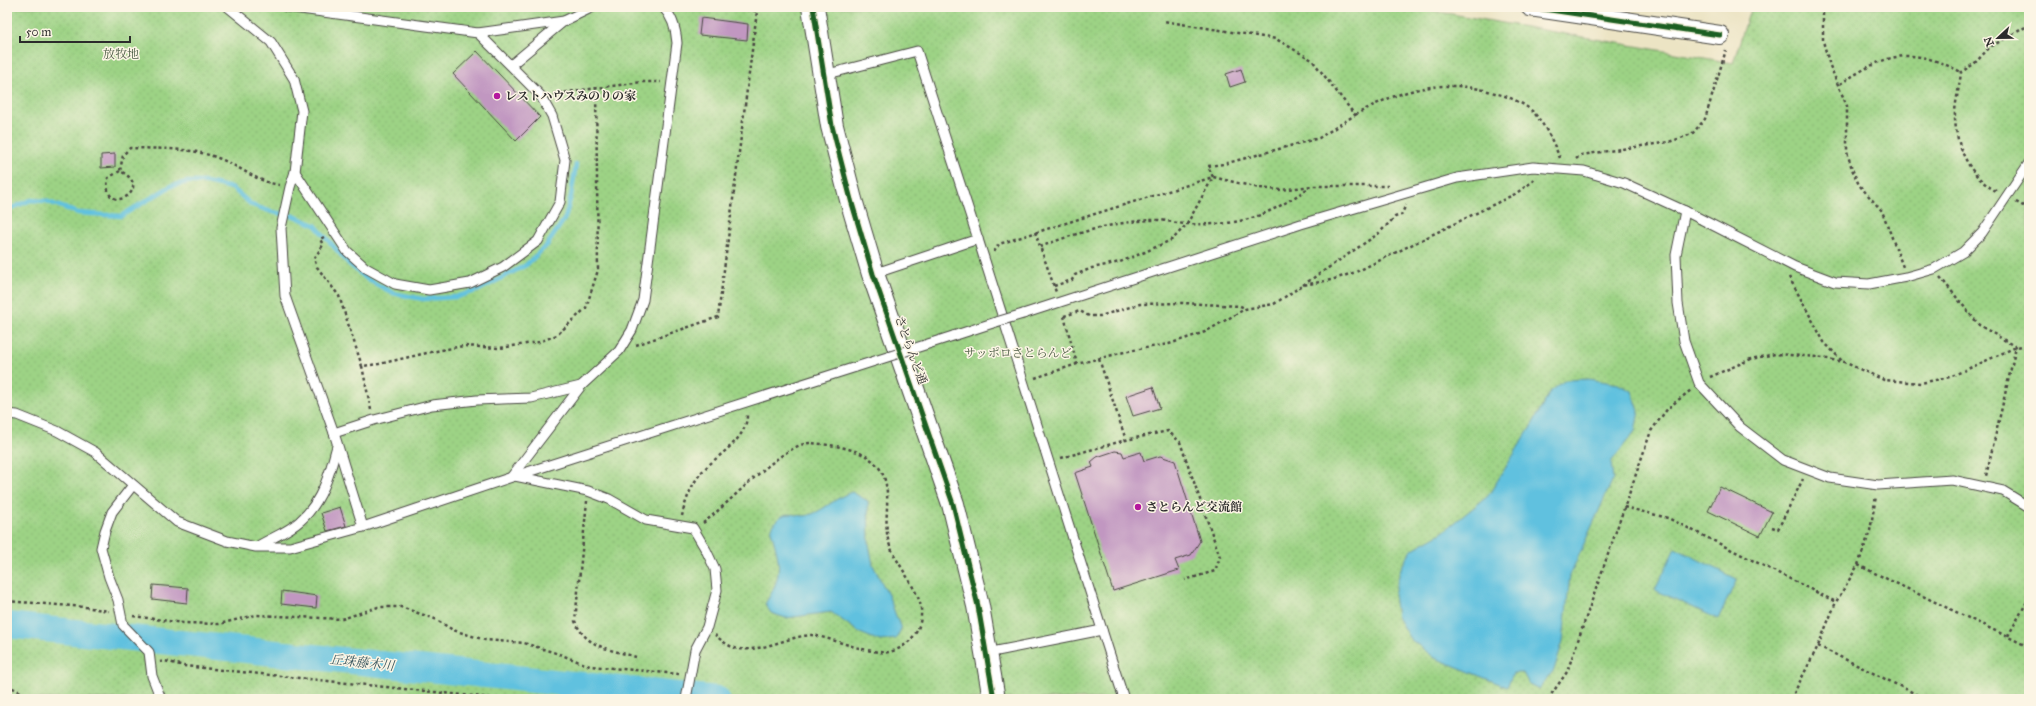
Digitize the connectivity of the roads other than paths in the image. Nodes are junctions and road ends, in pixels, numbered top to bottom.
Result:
1 (228, 7) edge
2 (286, 7) edge
3 (593, 7) edge
4 (663, 7) edge
5 (813, 7) edge
6 (1530, 7) edge
7 (564, 21) junction
8 (478, 33) junction
9 (1723, 41) road end
10 (511, 65) junction
11 (824, 75) junction
12 (2029, 163) edge
13 (295, 172) junction
14 (1685, 211) junction
15 (978, 239) junction
16 (873, 274) junction
17 (581, 386) junction
18 (7, 414) edge
19 (334, 433) junction
20 (338, 444) junction
21 (513, 476) junction
22 (133, 485) junction
23 (2029, 507) edge
24 (363, 527) junction
25 (256, 547) junction
26 (1102, 630) junction
27 (987, 653) junction
28 (161, 699) edge
29 (686, 699) edge
30 (994, 699) edge
31 (1124, 699) edge

1 - 13 lane
2 - 8 lane
3 - 7 lane
4 - 17 lane
5 - 11 street, さとらんど通
6 - 9 street
7 - 8 lane
7 - 10 lane
8 - 10 lane
10 - 13 lane
11 - 15 lane
11 - 16 street, さとらんど通
12 - 14 lane
13 - 19 lane
14 - 21 lane, bridge
14 - 23 lane
15 - 16 lane
15 - 26 lane
16 - 27 street, さとらんど通
17 - 19 lane
17 - 21 lane
18 - 22 lane
19 - 20 lane
20 - 24 lane
20 - 25 lane
21 - 24 lane
21 - 29 lane
22 - 25 lane
22 - 28 lane
24 - 25 lane
26 - 27 lane
26 - 31 lane
27 - 30 street, さとらんど通

